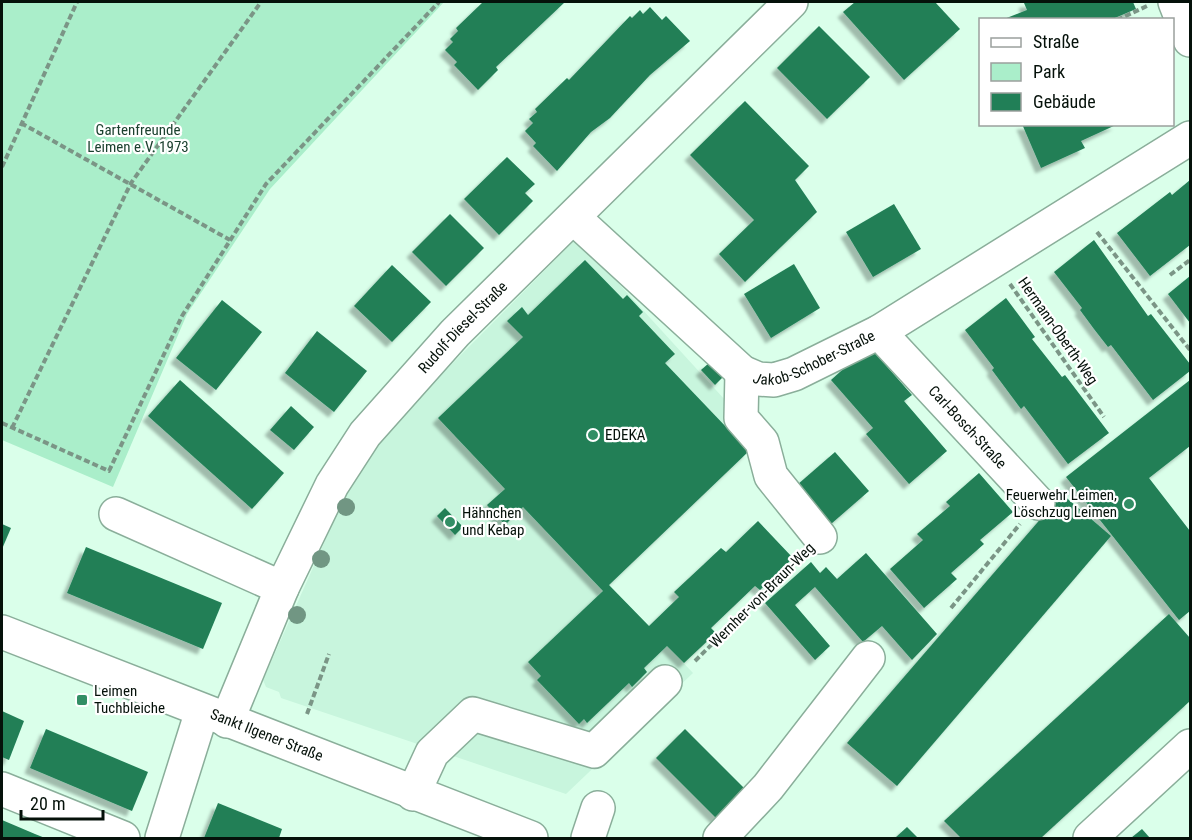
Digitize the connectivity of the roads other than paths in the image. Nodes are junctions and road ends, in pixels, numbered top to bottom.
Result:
1 (791, 2) edge
2 (1175, 2) edge
3 (1191, 40) edge
4 (1191, 138) edge
5 (574, 218) junction
6 (879, 332) junction
7 (742, 372) junction
8 (1038, 503) road end
9 (116, 514) dead end
10 (820, 537) road end
11 (282, 588) junction
12 (2, 632) edge
13 (868, 658) dead end
14 (665, 682) dead end
15 (214, 716) junction
16 (1191, 746) edge
17 (2, 789) edge
18 (413, 794) junction
19 (598, 808) dead end
20 (123, 838) edge
21 (162, 838) edge
22 (531, 838) edge
23 (588, 838) edge
24 (720, 838) edge
25 (1090, 838) edge

1 - 5 street, Rudolf-Diesel-Straße
2 - 3 street
4 - 6 street, Jakob-Schober-Straße
5 - 7 street, Jakob-Schober-Straße
5 - 11 street, Rudolf-Diesel-Straße
6 - 7 street, Jakob-Schober-Straße
6 - 8 street, Carl-Bosch-Straße
7 - 10 street, Wernher-von-Braun-Weg
9 - 11 street
11 - 15 street, Rudolf-Diesel-Straße
12 - 15 street, Sankt Ilgener Straße
13 - 24 street
14 - 18 street
15 - 18 street, Sankt Ilgener Straße
15 - 21 street, Rudolf-Diesel-Straße
16 - 25 street
17 - 20 street
18 - 22 street, Sankt Ilgener Straße
19 - 23 street

